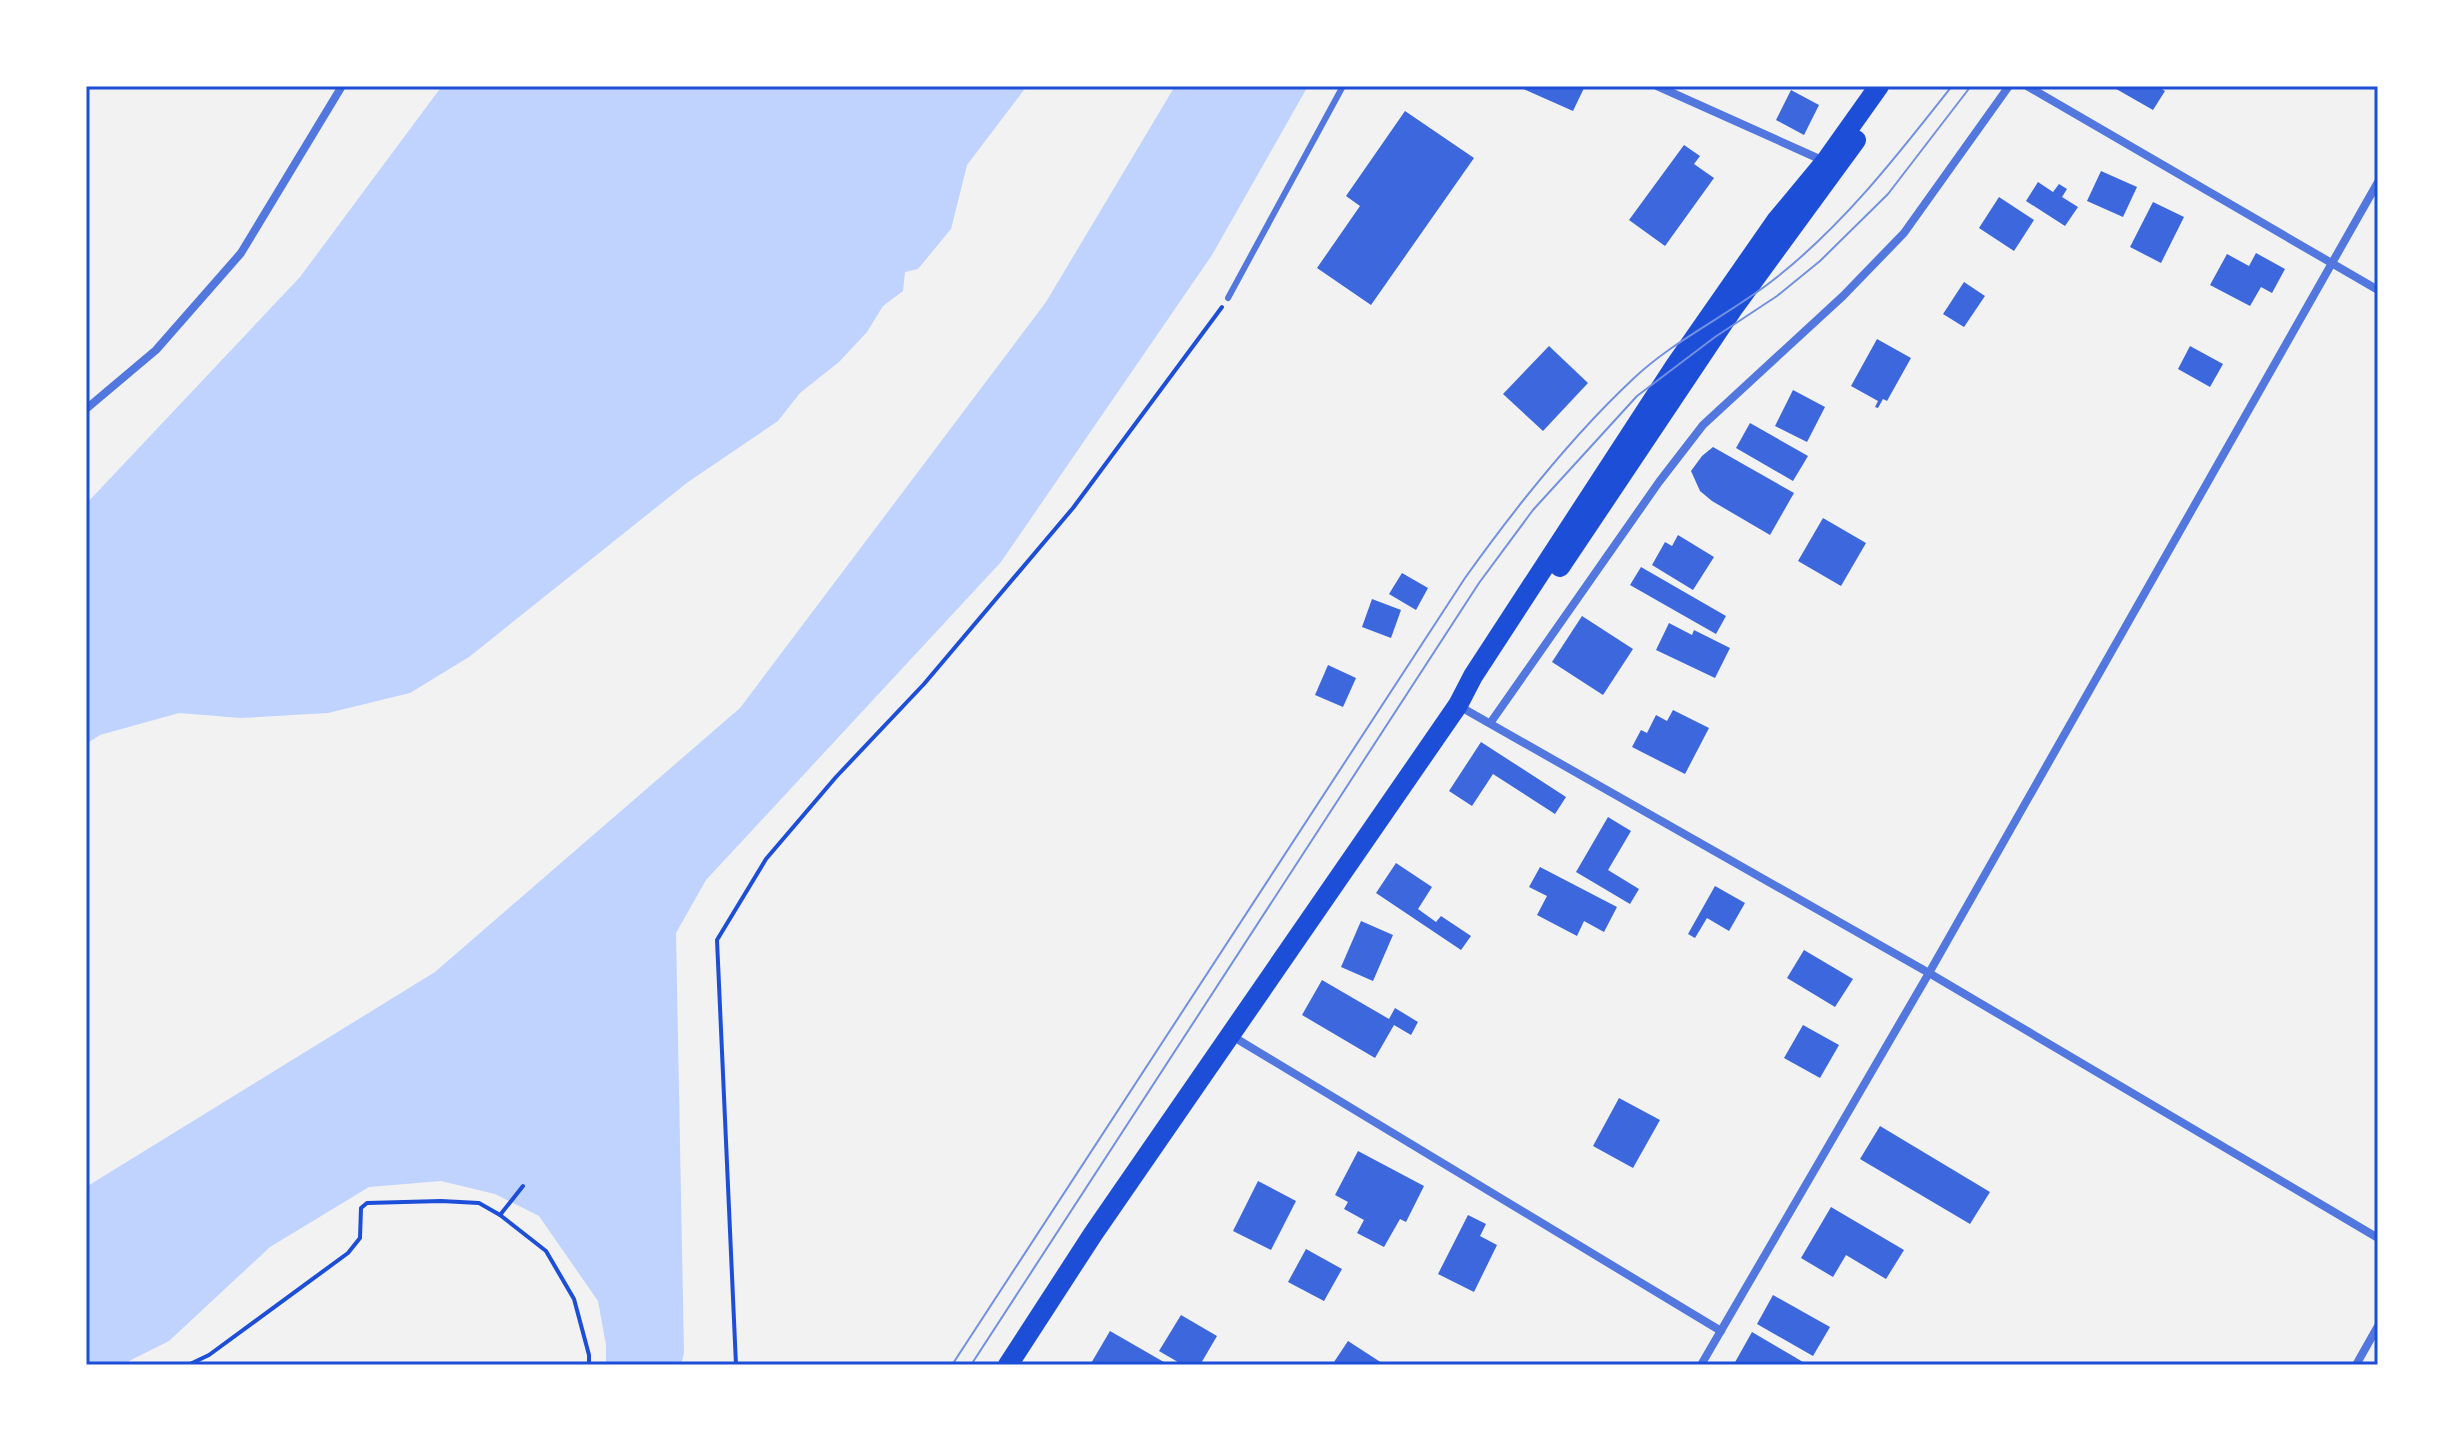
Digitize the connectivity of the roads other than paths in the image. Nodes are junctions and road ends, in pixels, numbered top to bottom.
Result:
1 (342, 86) edge
2 (1343, 86) edge
3 (1657, 86) edge
4 (1879, 86) edge
5 (1893, 86) edge
6 (2009, 86) edge
7 (2027, 86) edge
8 (1825, 162) junction
9 (2378, 182) edge
10 (2331, 263) junction
11 (2378, 290) edge
12 (1228, 298) road end
13 (86, 409) edge
14 (1458, 705) junction
15 (1491, 722) junction
16 (1929, 973) junction
17 (1231, 1036) junction
18 (2378, 1238) edge
19 (2378, 1326) edge
20 (1721, 1331) junction
21 (1008, 1365) edge
22 (1701, 1365) edge
23 (2356, 1365) edge

1 - 13 street
2 - 12 lane
3 - 8 street
4 - 8 main road
5 - 14 main road
6 - 15 street
7 - 10 street
8 - 14 main road
9 - 10 street
10 - 11 street
10 - 16 street
14 - 15 street
14 - 17 main road
15 - 16 street
16 - 18 street
16 - 20 street
17 - 20 street
17 - 21 main road
19 - 23 street
20 - 22 street

